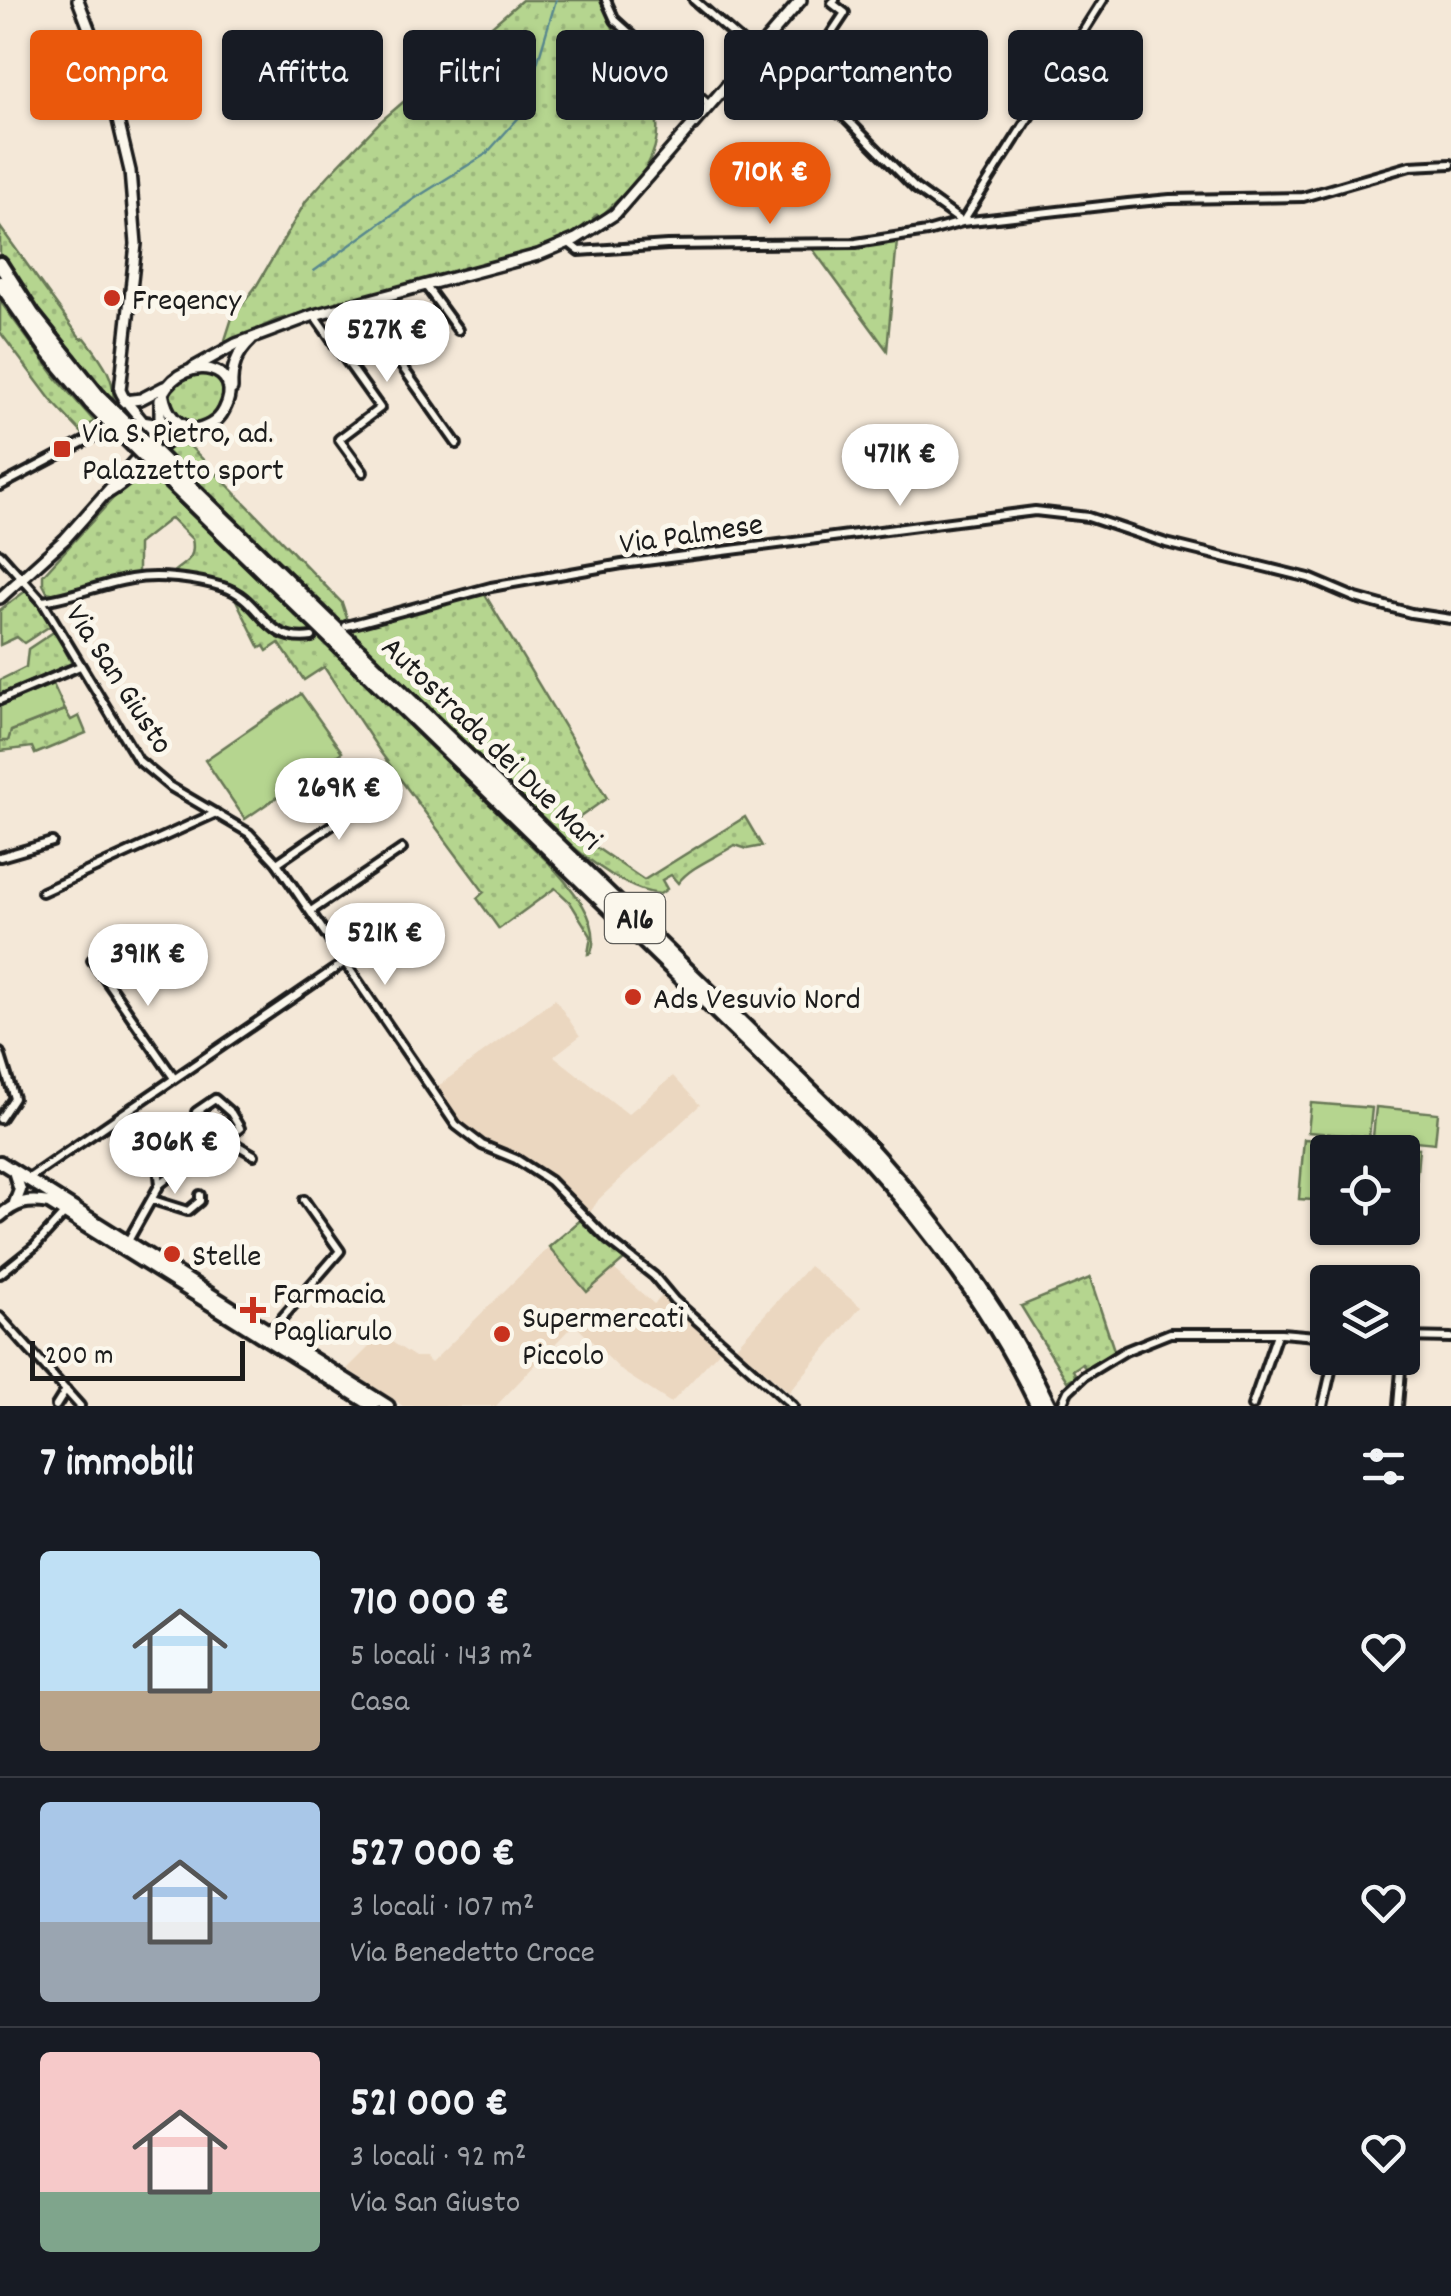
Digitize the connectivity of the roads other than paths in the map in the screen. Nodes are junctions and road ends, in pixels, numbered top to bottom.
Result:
1 (78, 0) edge
2 (606, 0) edge
3 (694, 0) edge
4 (801, 0) edge
5 (835, 0) edge
6 (1103, 0) edge
7 (727, 30) edge
8 (775, 30) edge
9 (834, 30) edge
10 (724, 91) edge
11 (711, 106) junction
12 (848, 120) edge
13 (1451, 164) edge
14 (962, 222) junction
15 (569, 242) junction
16 (0, 264) edge
17 (0, 283) edge
18 (425, 286) junction
19 (357, 304) junction
20 (314, 315) junction
21 (458, 330) dead end
22 (253, 338) junction
23 (193, 368) junction
24 (165, 389) junction
25 (229, 395) junction
26 (124, 401) junction
27 (142, 420) junction
28 (160, 423) junction
29 (183, 427) junction
30 (198, 430) junction
31 (91, 438) junction
32 (152, 441) junction
33 (458, 444) dead end
34 (363, 472) dead end
35 (168, 473) junction
36 (0, 486) edge
37 (106, 494) junction
38 (0, 554) edge
39 (23, 578) junction
40 (0, 598) edge
41 (42, 602) junction
42 (1451, 619) edge
43 (346, 626) dead end
44 (312, 637) dead end
45 (80, 666) junction
46 (0, 700) edge
47 (380, 792) dead end
48 (217, 812) junction
49 (52, 842) dead end
50 (402, 849) dead end
51 (0, 857) edge
52 (277, 863) junction
53 (42, 892) dead end
54 (310, 911) junction
55 (92, 960) dead end
56 (345, 962) junction
57 (0, 1054) edge
58 (174, 1078) junction
59 (196, 1112) dead end
60 (0, 1119) edge
61 (227, 1139) junction
62 (147, 1146) dead end
63 (254, 1155) dead end
64 (0, 1162) edge
65 (14, 1171) junction
66 (28, 1179) junction
67 (160, 1184) junction
68 (200, 1195) dead end
69 (153, 1200) junction
70 (304, 1200) dead end
71 (15, 1203) junction
72 (65, 1212) junction
73 (0, 1216) edge
74 (128, 1241) junction
75 (0, 1274) edge
76 (0, 1316) edge
77 (270, 1332) junction
78 (1277, 1334) junction
79 (1310, 1336) edge
80 (1420, 1337) edge
81 (1451, 1338) edge
82 (1330, 1375) edge
83 (1401, 1375) edge
84 (66, 1390) junction
85 (56, 1406) edge
86 (80, 1406) edge
87 (373, 1406) edge
88 (388, 1406) edge
89 (793, 1406) edge
90 (1038, 1406) edge
91 (1049, 1406) edge
92 (1061, 1406) edge
93 (1252, 1406) edge
94 (1323, 1406) edge
95 (1398, 1406) edge

1 - 26 main road
2 - 11 street
3 - 7 street
4 - 8 main road
5 - 9 street
6 - 14 street
10 - 11 main road
11 - 15 main road
12 - 14 street
13 - 14 street
14 - 15 street
15 - 18 main road
16 - 35 highway, Autostrada dei Due Mari / A16, bridge
17 - 35 highway, Autostrada dei Due Mari / A16, bridge
18 - 19 main road
18 - 21 street
19 - 20 main road
19 - 33 street
20 - 22 main road
20 - 34 street
22 - 23 main road
22 - 25 main road
23 - 24 main road
23 - 25 main road
24 - 26 main road
24 - 28 main road
24 - 29 main road
25 - 30 main road
26 - 27 main road
26 - 31 street
27 - 28 street
27 - 31 street
27 - 32 main road
28 - 29 street
28 - 32 main road
29 - 30 main road
30 - 37 main road
31 - 36 street
32 - 37 main road
35 - 90 highway, Autostrada dei Due Mari / A16
35 - 91 highway, Autostrada dei Due Mari / A16
37 - 39 main road
38 - 39 street, Via San Giusto
39 - 40 main road
39 - 41 street, Via San Giusto
41 - 44 street
41 - 45 street, Via San Giusto
42 - 43 street, Via Palmese
45 - 46 street
45 - 48 street, Via San Giusto
47 - 52 street
48 - 52 street, Via San Giusto
48 - 53 street
49 - 51 street
50 - 54 street
52 - 54 street, Via San Giusto
54 - 56 street, Via San Giusto
55 - 58 street
56 - 58 street
56 - 89 street, Via San Giusto
57 - 60 street
58 - 66 street
59 - 61 street
61 - 63 street
61 - 67 street
62 - 67 street
64 - 65 main road
65 - 66 main road
65 - 71 main road
66 - 74 main road
67 - 69 street
68 - 69 street
69 - 74 street
70 - 77 street
71 - 72 main road
71 - 73 main road
72 - 75 street
72 - 87 main road
74 - 77 main road
76 - 84 street
77 - 88 main road
78 - 79 street
78 - 92 street
78 - 93 street
80 - 81 street
82 - 94 street
83 - 95 street
84 - 85 street
84 - 86 street

